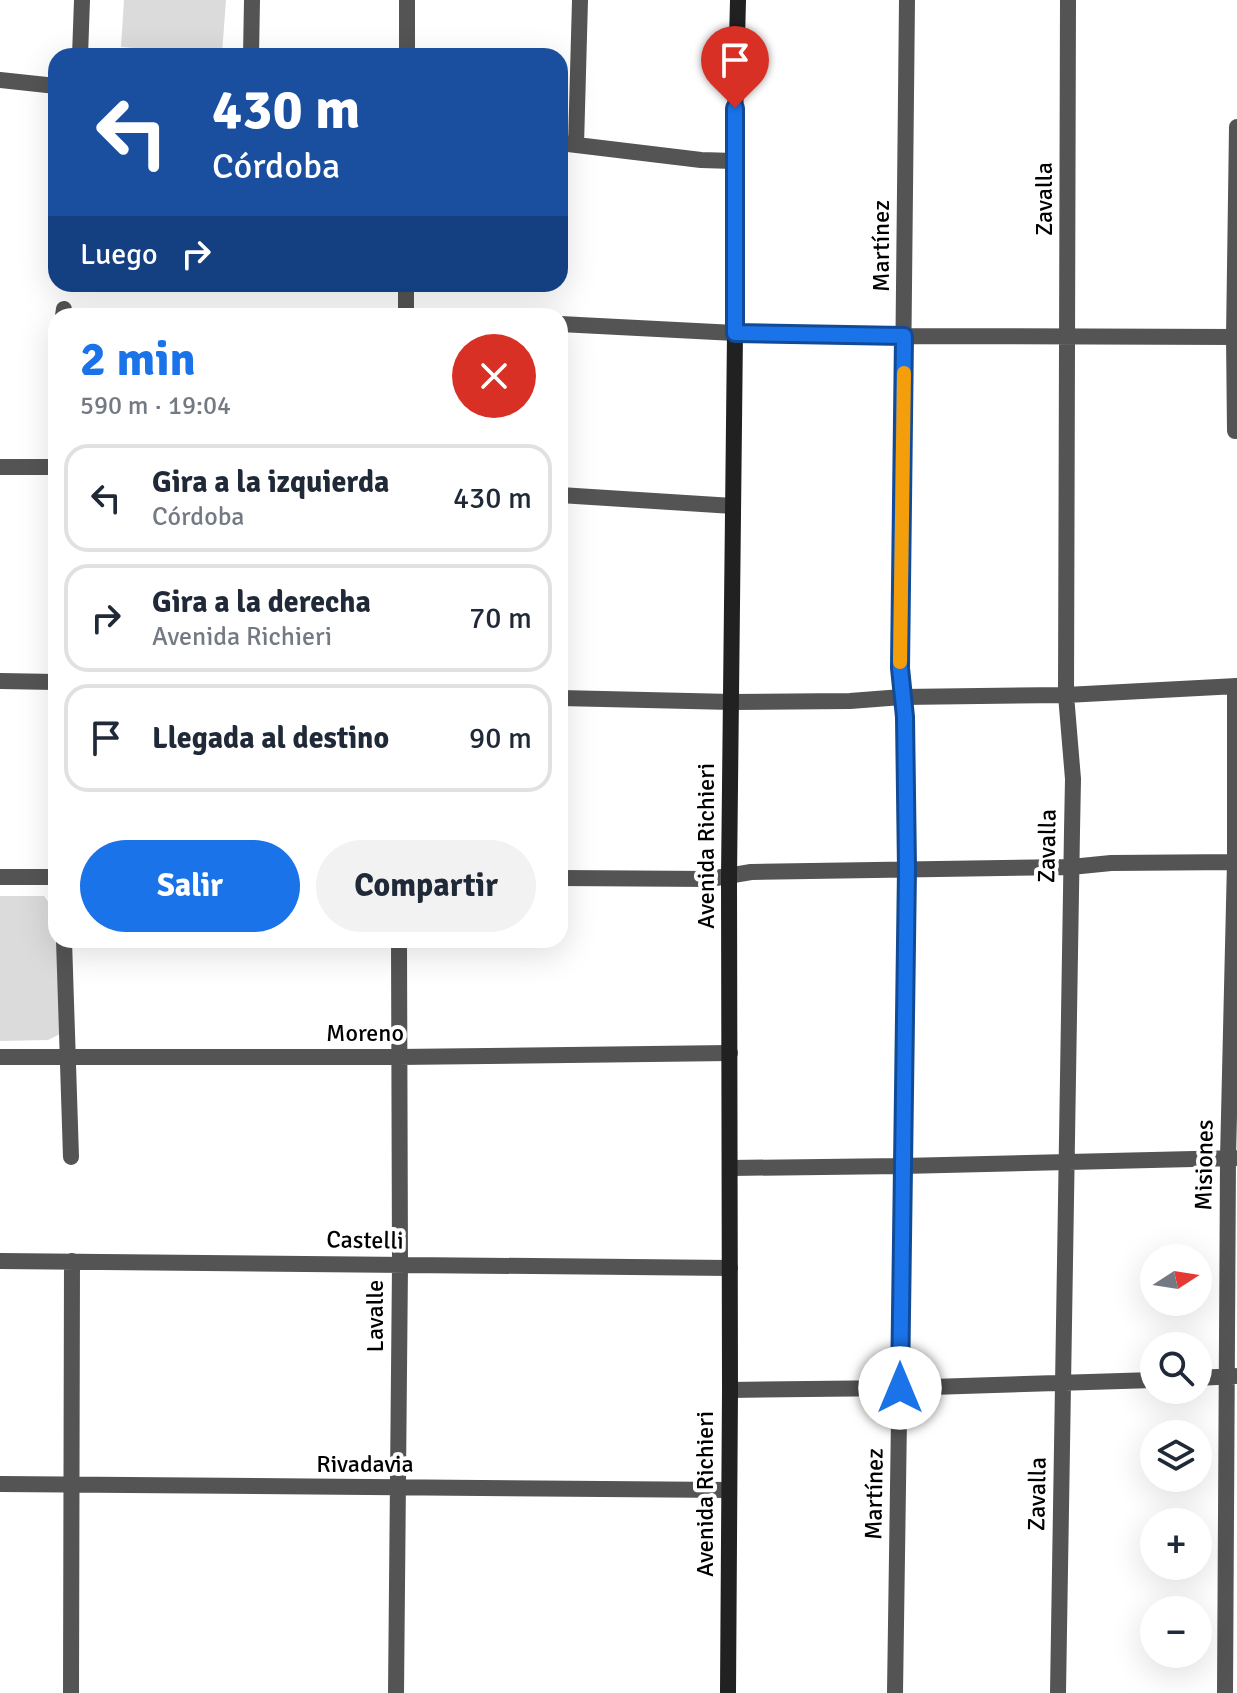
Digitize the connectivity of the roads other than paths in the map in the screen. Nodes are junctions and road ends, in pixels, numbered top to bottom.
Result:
1 (82, 0) edge
2 (252, 0) edge
3 (407, 0) edge
4 (580, 0) edge
5 (738, 0) edge
6 (907, 0) edge
7 (1068, 0) edge
8 (80, 48) edge
9 (251, 48) edge
10 (407, 48) edge
11 (0, 80) edge
12 (48, 85) edge
13 (1237, 127) edge
14 (568, 144) edge
15 (734, 161) junction
16 (568, 324) edge
17 (735, 333) junction
18 (904, 336) junction
19 (1067, 336) junction
20 (1236, 337) edge
21 (1235, 431) dead end
22 (0, 467) edge
23 (48, 467) edge
24 (568, 496) edge
25 (733, 506) junction
26 (0, 681) edge
27 (48, 682) edge
28 (1236, 686) edge
29 (1066, 695) junction
30 (902, 697) junction
31 (568, 698) edge
32 (732, 702) junction
33 (1236, 862) edge
34 (1071, 867) junction
35 (907, 869) junction
36 (0, 877) edge
37 (48, 877) edge
38 (729, 877) junction
39 (568, 878) edge
40 (64, 948) edge
41 (399, 948) edge
42 (730, 1053) junction
43 (0, 1057) edge
44 (68, 1057) junction
45 (398, 1057) junction
46 (71, 1157) dead end
47 (1232, 1158) edge
48 (1068, 1161) junction
49 (902, 1166) junction
50 (731, 1168) junction
51 (0, 1261) edge
52 (72, 1261) junction
53 (400, 1265) junction
54 (730, 1268) junction
55 (1232, 1376) edge
56 (1212, 1377) edge
57 (1140, 1381) edge
58 (1062, 1384) junction
59 (900, 1388) junction
60 (730, 1390) junction
61 (0, 1484) edge
62 (72, 1485) junction
63 (399, 1488) junction
64 (729, 1490) junction
65 (71, 1693) edge
66 (396, 1693) edge
67 (728, 1693) edge
68 (895, 1693) edge
69 (1058, 1693) edge
70 (1225, 1693) edge

1 - 8 street
2 - 9 street
3 - 10 street
4 - 14 street
5 - 15 street, Avenida Richieri
6 - 18 street, Martínez
7 - 19 street, Zavalla
11 - 12 street
13 - 20 street
14 - 15 street
15 - 17 street, Avenida Richieri
16 - 17 street
17 - 18 street
17 - 25 street, Avenida Richieri
18 - 19 street
18 - 30 street, Martínez
19 - 20 street
19 - 29 street, Zavalla
20 - 21 street
22 - 23 street
24 - 25 street
25 - 32 street, Avenida Richieri
26 - 27 street
28 - 29 street
28 - 33 street, Misiones
29 - 30 street
29 - 34 street, Zavalla
30 - 32 street
30 - 35 street, Martínez
31 - 32 street
32 - 38 street, Avenida Richieri
33 - 34 street
33 - 47 street, Misiones
34 - 35 street
34 - 48 street, Zavalla
35 - 38 street
35 - 49 street, Martínez
36 - 37 street
38 - 39 street
38 - 42 street, Avenida Richieri
40 - 44 street
41 - 45 street, Lavalle
42 - 45 street, Moreno
42 - 50 street, Avenida Richieri
43 - 44 street, Moreno
44 - 45 street, Moreno
44 - 46 street
45 - 53 street, Lavalle
47 - 48 street
47 - 55 street, Misiones
48 - 49 street
48 - 58 street, Zavalla
49 - 50 street
49 - 59 street, Martínez
50 - 54 street, Avenida Richieri
51 - 52 street, Castelli
52 - 53 street, Castelli
52 - 62 street
53 - 54 street, Castelli
53 - 63 street, Lavalle
54 - 60 street, Avenida Richieri
55 - 56 street
55 - 70 street, Misiones
57 - 58 street
58 - 59 street
58 - 69 street, Zavalla
59 - 60 street
59 - 68 street, Martínez
60 - 64 street, Avenida Richieri
61 - 62 street, Rivadavia
62 - 63 street, Rivadavia
62 - 65 street
63 - 64 street, Rivadavia
63 - 66 street, Lavalle
64 - 67 street, Avenida Richieri

